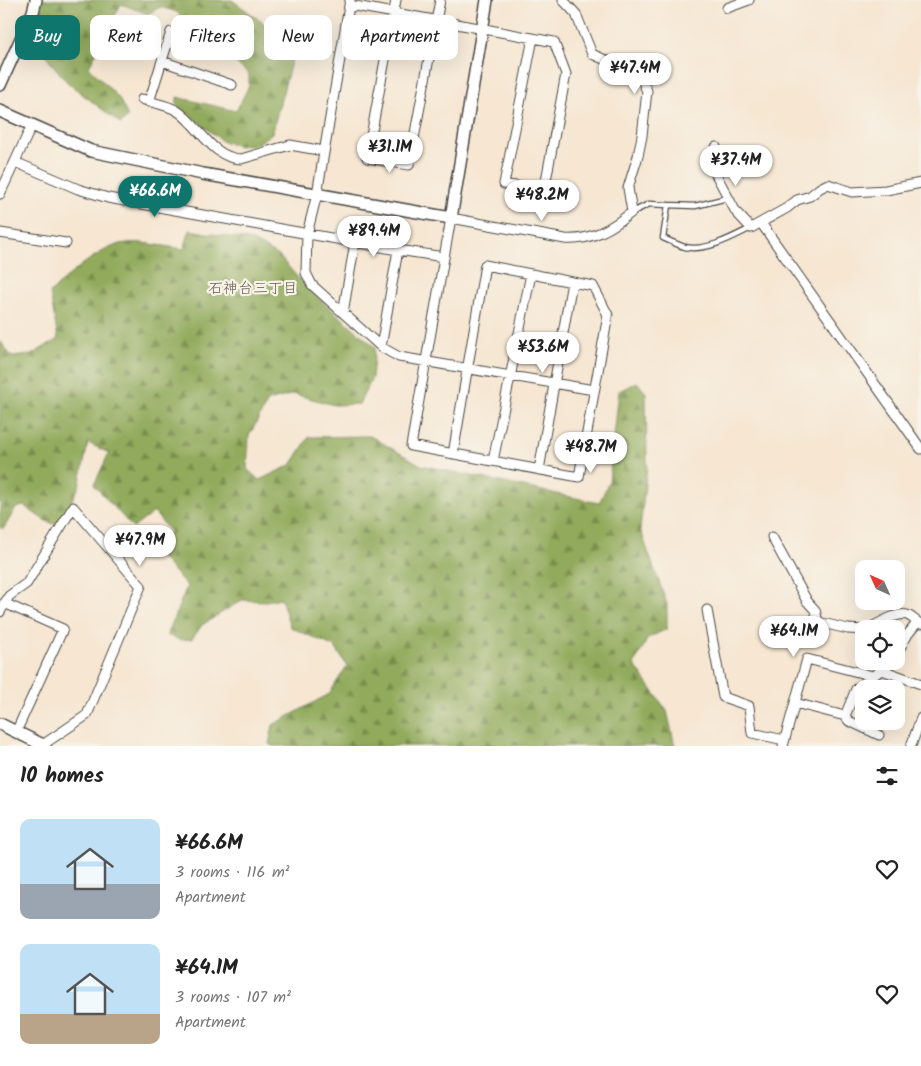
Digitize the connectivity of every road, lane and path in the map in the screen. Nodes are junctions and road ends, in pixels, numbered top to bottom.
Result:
1 (36, 0) edge
2 (396, 0) edge
3 (440, 0) edge
4 (487, 0) edge
5 (563, 0) edge
6 (749, 0) edge
7 (350, 3) edge
8 (727, 8) dead end
9 (394, 13) junction
10 (404, 15) edge
11 (437, 15) edge
12 (458, 25) edge
13 (483, 29) junction
14 (171, 32) dead end
15 (533, 38) junction
16 (385, 60) edge
17 (429, 60) edge
18 (162, 61) junction
19 (0, 85) edge
20 (232, 85) dead end
21 (0, 111) edge
22 (32, 125) junction
23 (716, 147) dead end
24 (324, 151) junction
25 (15, 162) junction
26 (921, 183) edge
27 (0, 194) edge
28 (317, 194) junction
29 (728, 197) junction
30 (668, 206) junction
31 (632, 212) junction
32 (451, 218) junction
33 (761, 223) junction
34 (751, 228) junction
35 (0, 232) edge
36 (307, 234) junction
37 (355, 242) junction
38 (66, 243) dead end
39 (398, 250) junction
40 (444, 257) junction
41 (530, 274) junction
42 (572, 282) junction
43 (343, 313) junction
44 (381, 347) junction
45 (425, 361) junction
46 (468, 368) junction
47 (510, 375) junction
48 (554, 383) junction
49 (594, 390) junction
50 (921, 449) edge
51 (453, 454) junction
52 (493, 462) junction
53 (539, 470) junction
54 (772, 537) dead end
55 (4, 602) junction
56 (707, 610) dead end
57 (0, 612) edge
58 (888, 620) edge
59 (919, 624) edge
60 (855, 630) edge
61 (905, 639) edge
62 (882, 670) joint
63 (872, 676) junction
64 (921, 684) edge
65 (795, 703) junction
66 (845, 716) junction
67 (921, 718) edge
68 (0, 724) edge
69 (16, 732) junction
70 (879, 735) dead end
71 (784, 743) edge
72 (43, 745) edge
73 (911, 746) edge

1 - 19 street
2 - 9 street
3 - 11 street
4 - 13 street
5 - 31 street
6 - 8 street
7 - 9 street
7 - 24 street
9 - 10 street
12 - 13 street
13 - 15 street
13 - 32 street
14 - 18 street
15 - 15 street
16 - 17 street
18 - 20 street
18 - 24 street
21 - 22 street
22 - 25 street
22 - 28 street
23 - 29 street
24 - 28 street
25 - 27 street
25 - 36 street
26 - 33 street
28 - 32 street
28 - 36 street
29 - 30 lane
29 - 34 street
30 - 31 lane
30 - 34 lane
31 - 32 street
32 - 40 street
33 - 34 street
33 - 50 street
35 - 38 street
36 - 37 street
36 - 43 street
37 - 39 street
37 - 43 street
39 - 40 street
39 - 44 street
40 - 45 street
41 - 42 street
41 - 46 street
41 - 47 street
42 - 48 street
42 - 49 street
43 - 44 street
44 - 45 street
45 - 46 street
45 - 51 street
46 - 47 street
46 - 51 street
47 - 48 street
47 - 52 street
48 - 49 street
48 - 53 street
49 - 53 street
51 - 52 street
52 - 53 street
54 - 60 street
55 - 57 street
55 - 69 street
55 - 72 street
56 - 71 street
58 - 59 street
59 - 61 street
62 - 63 street
62 - 64 street
63 - 65 street
63 - 66 street
65 - 66 street
65 - 71 street
66 - 70 street
67 - 73 street
68 - 69 street
69 - 72 street

